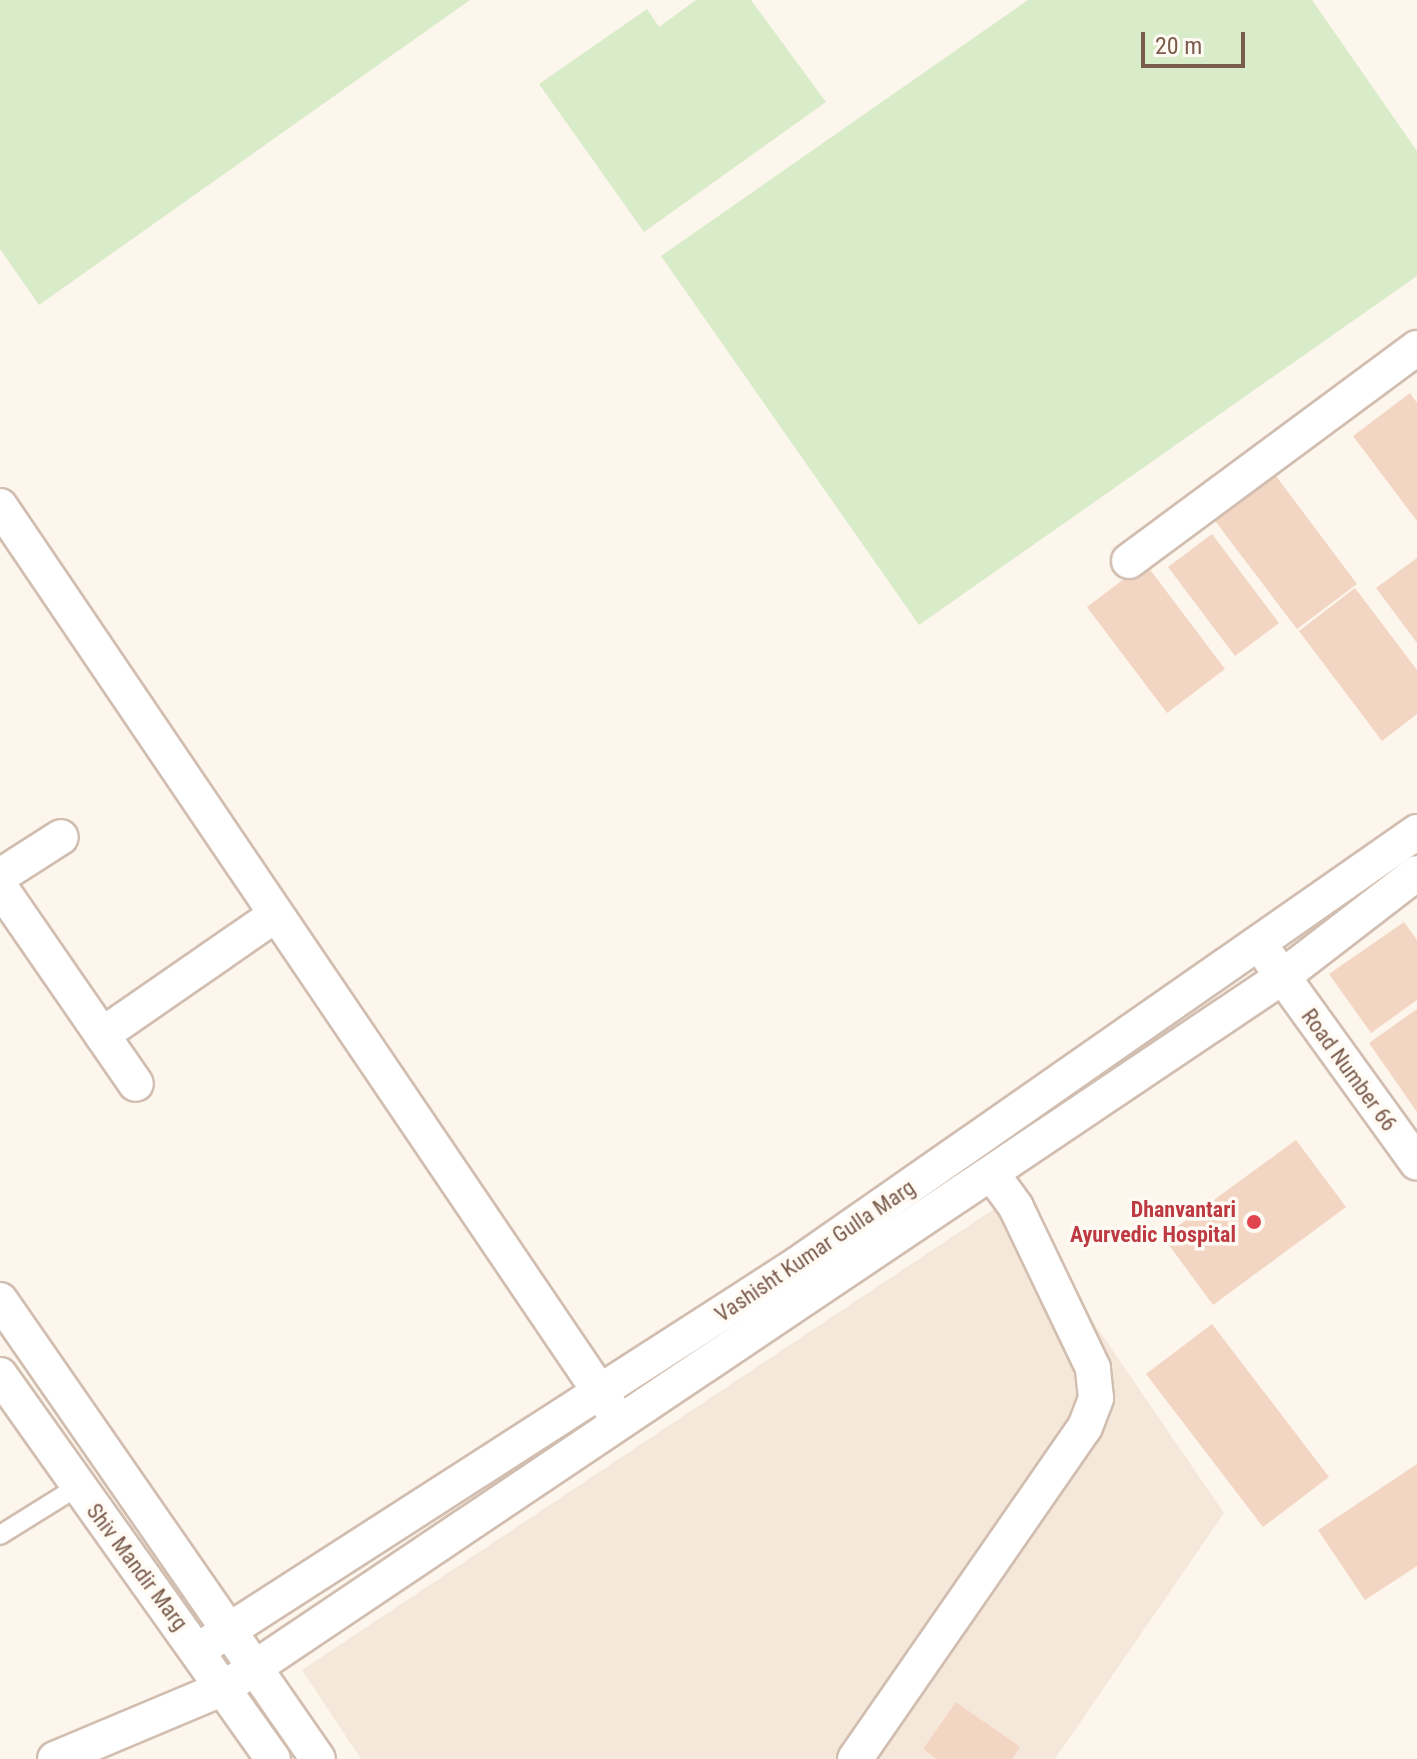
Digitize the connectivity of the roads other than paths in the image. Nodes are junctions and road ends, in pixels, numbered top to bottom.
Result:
1 (1417, 348) edge
2 (0, 506) edge
3 (1129, 561) dead end
4 (1417, 832) edge
5 (61, 837) dead end
6 (1417, 873) edge
7 (0, 876) edge
8 (0, 887) edge
9 (275, 915) junction
10 (1259, 944) junction
11 (1282, 977) junction
12 (102, 1035) junction
13 (136, 1084) dead end
14 (1417, 1163) edge
15 (992, 1174) junction
16 (0, 1300) edge
17 (0, 1375) edge
18 (601, 1394) junction
19 (621, 1423) junction
20 (77, 1487) junction
21 (0, 1535) edge
22 (232, 1628) junction
23 (200, 1649) junction
24 (257, 1665) junction
25 (226, 1687) junction
26 (122, 1745) edge
27 (55, 1759) edge
28 (273, 1759) edge
29 (318, 1759) edge
30 (855, 1759) edge

1 - 3 street
2 - 9 street
4 - 10 street, Vashisht Kumar Gulla Marg
5 - 7 street
6 - 11 street, Vashisht Kumar Gulla Marg
8 - 12 street
9 - 12 street
9 - 18 street
10 - 11 street, Road Number 66
10 - 18 street, Vashisht Kumar Gulla Marg
11 - 14 street, Road Number 66
11 - 15 street, Vashisht Kumar Gulla Marg
12 - 13 street
15 - 19 street, Vashisht Kumar Gulla Marg
15 - 30 street
16 - 22 street
17 - 20 street, Shiv Mandir Marg
18 - 19 street
18 - 22 street, Vashisht Kumar Gulla Marg
19 - 24 street, Vashisht Kumar Gulla Marg
20 - 21 lane
20 - 23 street, Shiv Mandir Marg
22 - 23 street, Vashisht Kumar Gulla Marg
22 - 24 street
23 - 25 street, Shiv Mandir Marg
24 - 25 street, Vashisht Kumar Gulla Marg
24 - 29 street
25 - 26 street, Vashisht Kumar Gulla Marg
25 - 28 street, Shiv Mandir Marg
26 - 27 street, Vashisht Kumar Gulla Marg

